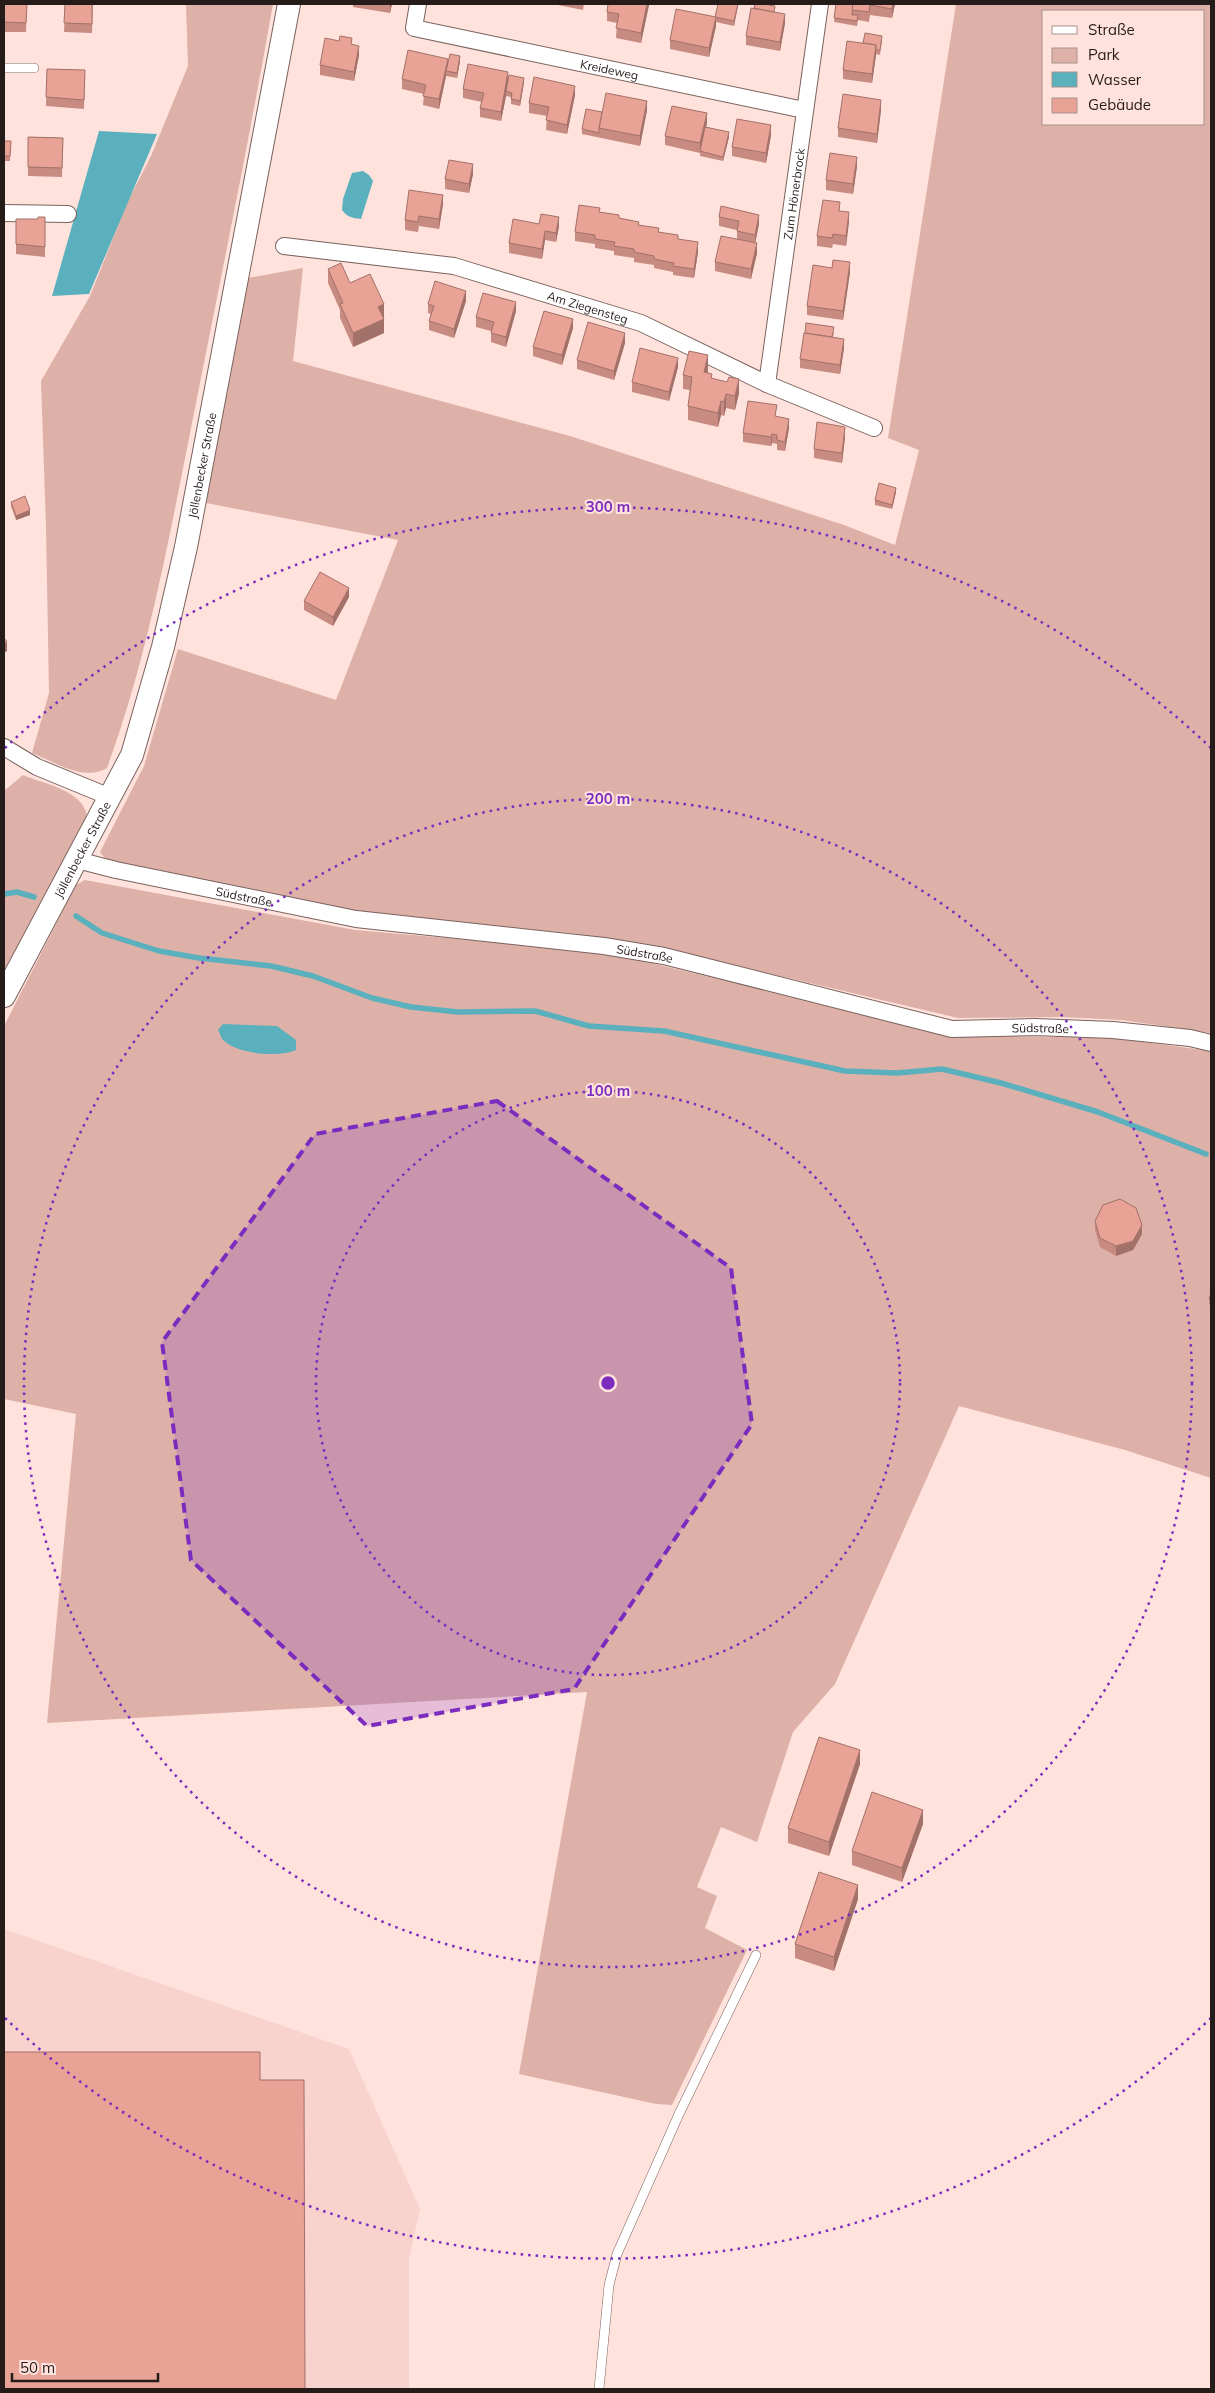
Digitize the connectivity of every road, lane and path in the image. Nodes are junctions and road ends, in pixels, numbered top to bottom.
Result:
1 (289, 4) edge
2 (418, 4) edge
3 (820, 4) edge
4 (4, 68) edge
5 (34, 68) dead end
6 (804, 110) junction
7 (4, 213) edge
8 (68, 214) dead end
9 (284, 246) dead end
10 (767, 384) junction
11 (874, 428) dead end
12 (4, 747) edge
13 (110, 797) junction
14 (77, 860) junction
15 (4, 996) edge
16 (1211, 1043) edge
17 (756, 1955) dead end
18 (599, 2389) edge

1 - 13 main road, Jöllenbecker Straße
2 - 6 street, Kreideweg
3 - 6 street, Zum Hönerbrock
4 - 5 lane
6 - 10 street, Zum Hönerbrock
7 - 8 street
9 - 10 street, Am Ziegensteg
10 - 11 street, Am Ziegensteg
12 - 13 street
13 - 14 main road, Jöllenbecker Straße
14 - 15 main road, Jöllenbecker Straße
14 - 16 street, Südstraße
17 - 18 lane

